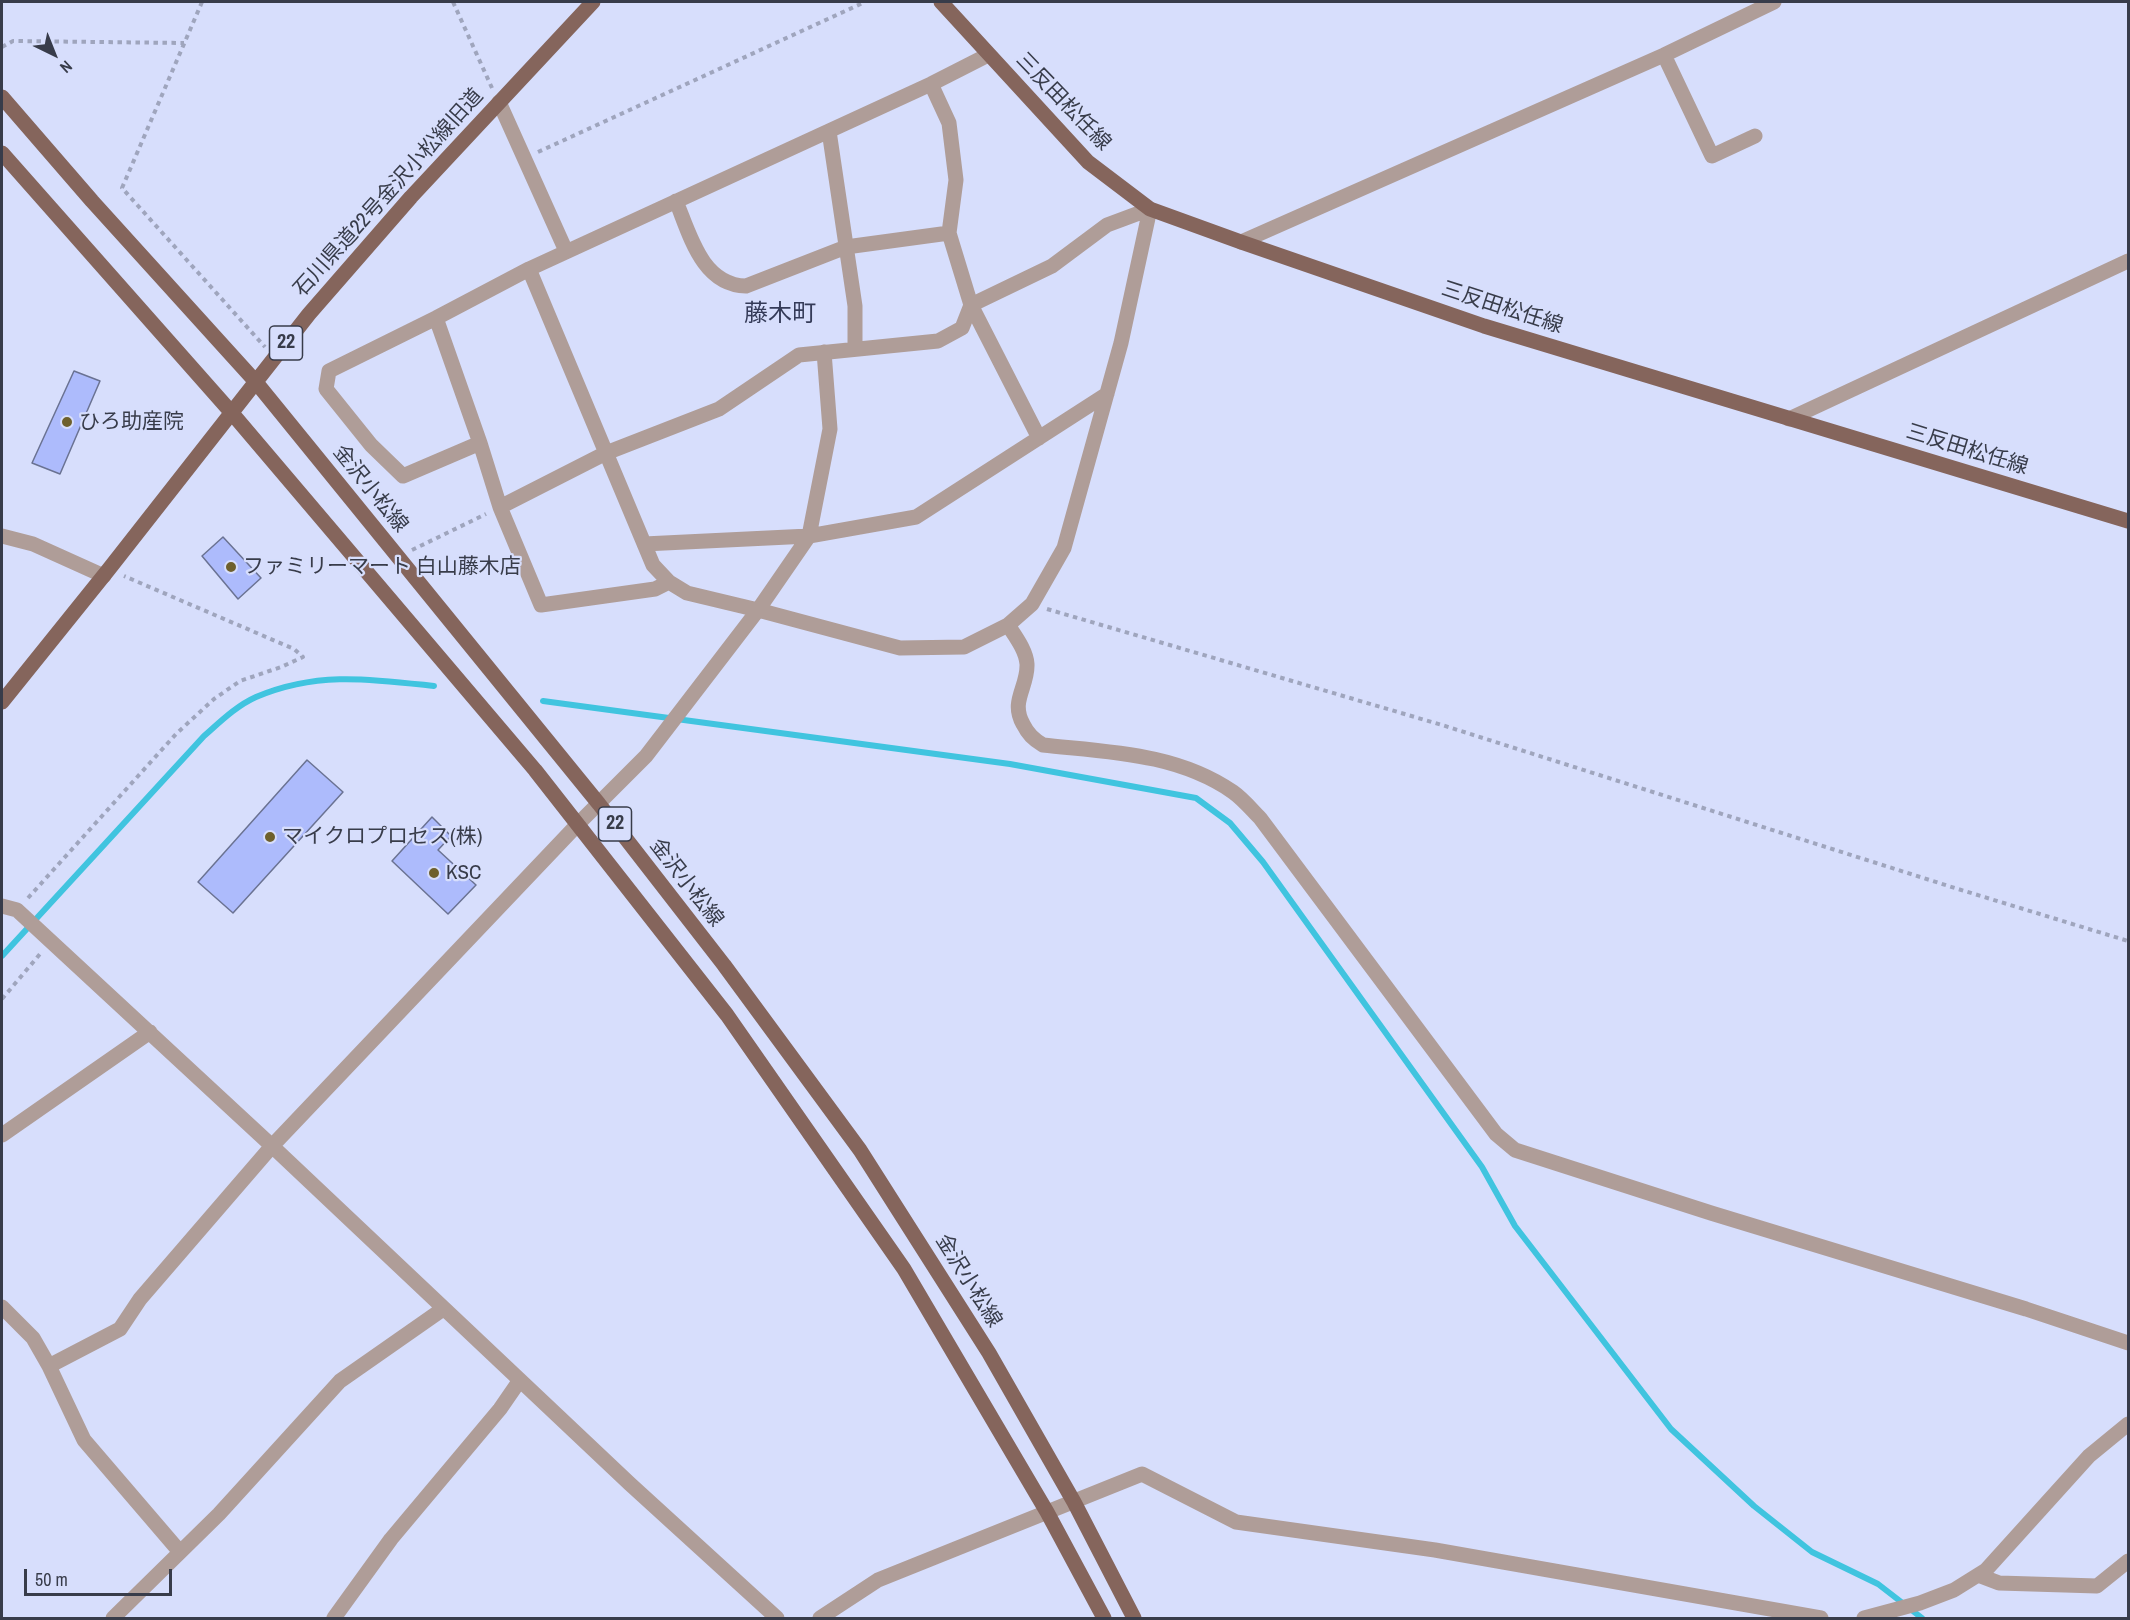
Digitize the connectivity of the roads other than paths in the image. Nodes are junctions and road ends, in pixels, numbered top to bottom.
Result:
1 (593, 2) edge
2 (941, 2) edge
3 (1774, 2) edge
4 (988, 55) junction
5 (1664, 55) junction
6 (931, 84) junction
7 (2, 97) edge
8 (498, 102) junction
9 (829, 131) junction
10 (1755, 136) dead end
11 (2, 153) edge
12 (676, 201) junction
13 (1150, 209) junction
14 (949, 233) junction
15 (1241, 242) junction
16 (846, 248) junction
17 (566, 251) junction
18 (2128, 261) edge
19 (529, 268) junction
20 (970, 305) junction
21 (436, 318) junction
22 (855, 349) junction
23 (824, 352) junction
24 (255, 381) junction
25 (1107, 394) junction
26 (231, 412) junction
27 (1789, 419) junction
28 (1039, 438) junction
29 (480, 443) junction
30 (606, 453) junction
31 (500, 507) junction
32 (2128, 520) edge
33 (2, 536) edge
34 (809, 536) junction
35 (644, 544) junction
36 (106, 573) junction
37 (669, 582) junction
38 (758, 610) junction
39 (1008, 625) junction
40 (2, 702) edge
41 (598, 804) junction
42 (578, 824) junction
43 (2, 906) edge
44 (150, 1032) junction
45 (2, 1135) edge
46 (272, 1146) junction
47 (2, 1307) edge
48 (443, 1309) junction
49 (2128, 1343) edge
50 (50, 1366) junction
51 (520, 1380) junction
52 (2128, 1424) edge
53 (1074, 1502) junction
54 (1047, 1512) junction
55 (180, 1552) junction
56 (2128, 1562) edge
57 (1978, 1575) junction
58 (113, 1618) edge
59 (334, 1618) edge
60 (777, 1618) edge
61 (820, 1618) edge
62 (1104, 1618) edge
63 (1134, 1618) edge
64 (1821, 1618) edge
65 (1864, 1618) edge

1 - 8 main road, 石川県道22号金沢小松線旧道 / 22
2 - 4 main road, 三反田松任線
3 - 5 street
4 - 6 street
4 - 13 main road, 三反田松任線
5 - 10 street
5 - 15 street
6 - 9 street
6 - 14 street
7 - 24 main road, 金沢小松線 / 22
8 - 17 street
8 - 24 main road, 石川県道22号金沢小松線旧道 / 22
9 - 12 street
9 - 16 street
11 - 26 main road, 22
12 - 16 street
12 - 17 street
13 - 15 main road, 三反田松任線
13 - 20 street
13 - 25 street
14 - 16 street
14 - 20 street
15 - 27 main road, 三反田松任線
16 - 22 street
17 - 19 street
18 - 27 street
19 - 21 street
19 - 30 street
20 - 22 street
20 - 28 street
21 - 29 street
21 - 29 street
22 - 23 street
23 - 30 street
23 - 34 street
24 - 26 main road, 石川県道22号金沢小松線旧道 / 22
24 - 41 main road, 金沢小松線 / 22
25 - 28 street
25 - 39 street
26 - 36 main road, 石川県道22号金沢小松線旧道 / 22
26 - 42 main road, 22
27 - 32 main road, 三反田松任線
28 - 34 street
29 - 31 street
30 - 31 street
30 - 35 street
31 - 37 street
33 - 36 street
34 - 35 street
34 - 38 street
35 - 37 street
36 - 40 main road, 石川県道22号金沢小松線旧道 / 22
37 - 38 street
38 - 39 street
38 - 41 street
39 - 49 street
41 - 42 street
41 - 53 main road, 金沢小松線 / 22
42 - 46 street
42 - 54 main road, 22
43 - 44 street
44 - 45 street
44 - 46 street
46 - 48 street
46 - 50 street
47 - 50 street
48 - 51 street
48 - 55 street
50 - 55 street
51 - 59 street
51 - 60 street
52 - 57 street
53 - 54 street
53 - 63 main road, 金沢小松線 / 22
53 - 64 street
54 - 61 street
54 - 62 main road, 22
55 - 58 street
56 - 57 street
57 - 65 street

